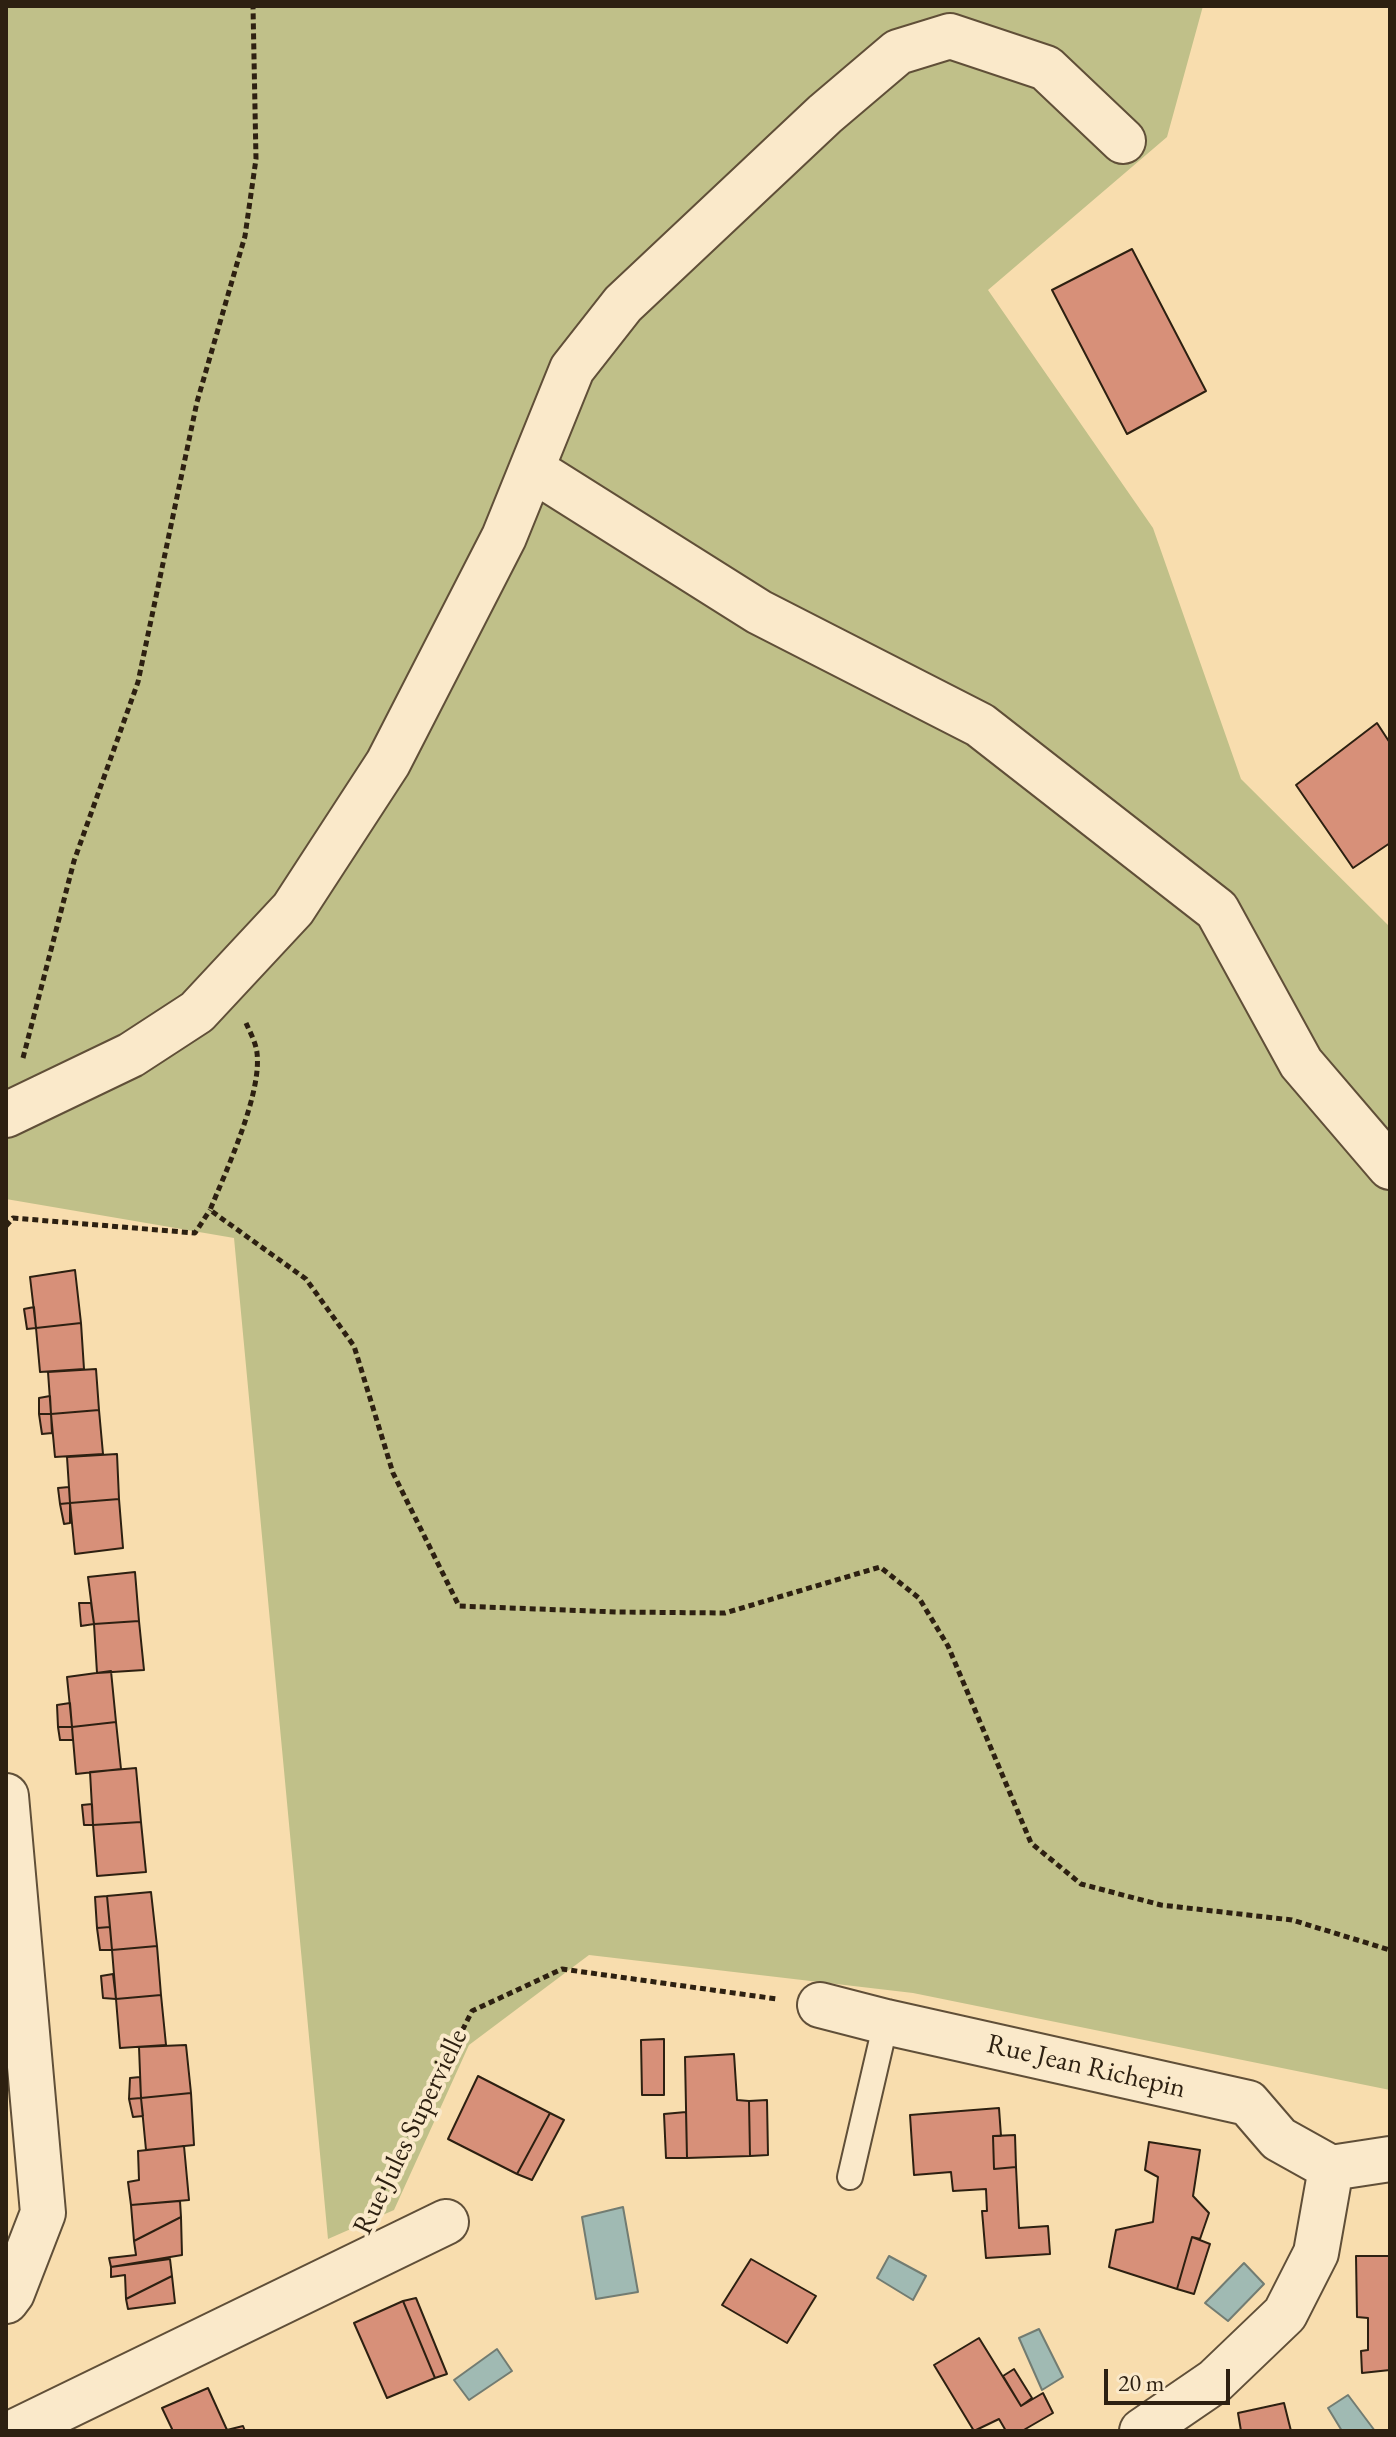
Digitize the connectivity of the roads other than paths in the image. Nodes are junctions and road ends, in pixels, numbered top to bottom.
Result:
1 (1123, 141) dead end
2 (532, 469) junction
3 (7, 1115) edge
4 (1390, 1167) edge
5 (6, 1796) edge
6 (820, 2005) road end
7 (886, 2022) junction
8 (1390, 2159) edge
9 (1331, 2168) junction
10 (850, 2177) dead end
11 (446, 2222) dead end
12 (6, 2301) edge
13 (16, 2431) edge
14 (1142, 2431) edge

1 - 2 street
2 - 3 street
2 - 4 street
5 - 12 street
6 - 7 street, Rue Jean Richepin
7 - 9 street, Rue Jean Richepin
7 - 10 lane
8 - 9 street
9 - 14 street
11 - 13 street, Rue Jules Supervielle

